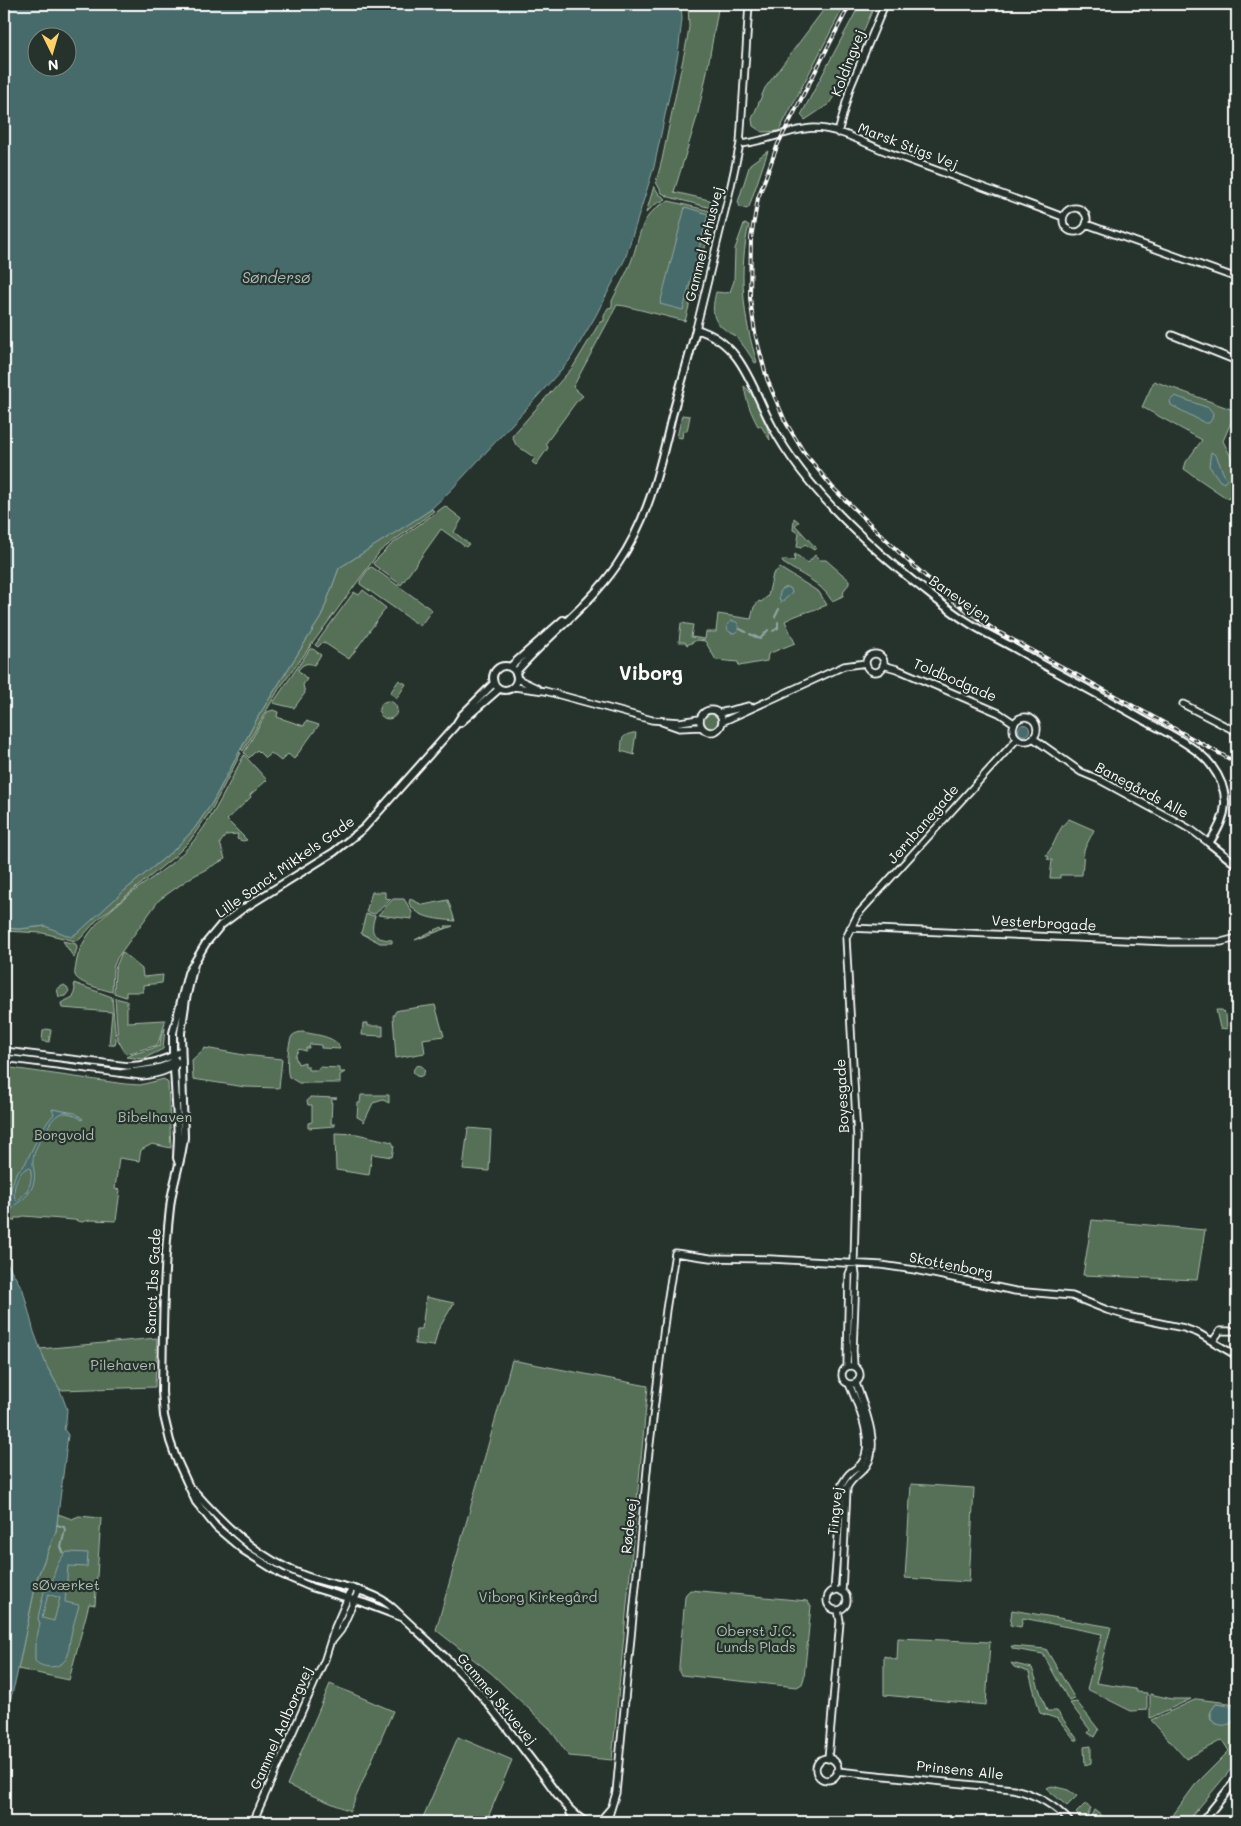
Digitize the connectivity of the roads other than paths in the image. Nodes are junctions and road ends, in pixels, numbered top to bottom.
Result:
1 (748, 4) edge
2 (886, 4) edge
3 (838, 133) junction
4 (740, 144) junction
5 (1063, 217) junction
6 (1086, 224) junction
7 (1237, 278) edge
8 (696, 328) junction
9 (1172, 335) dead end
10 (1237, 361) edge
11 (571, 615) junction
12 (866, 663) junction
13 (883, 665) junction
14 (510, 667) junction
15 (517, 676) junction
16 (494, 683) junction
17 (514, 687) junction
18 (498, 689) junction
19 (541, 690) junction
20 (761, 703) junction
21 (1183, 704) dead end
22 (719, 713) junction
23 (699, 719) junction
24 (660, 722) junction
25 (722, 722) junction
26 (1014, 723) junction
27 (455, 726) junction
28 (701, 727) junction
29 (1237, 732) edge
30 (1033, 738) junction
31 (1017, 739) junction
32 (1209, 843) junction
33 (1237, 866) edge
34 (850, 928) junction
35 (1237, 938) edge
36 (194, 964) junction
37 (4, 1051) edge
38 (182, 1051) junction
39 (4, 1058) edge
40 (182, 1060) junction
41 (173, 1062) junction
42 (123, 1073) joint
43 (179, 1164) junction
44 (675, 1253) joint
45 (854, 1263) junction
46 (1237, 1331) edge
47 (1213, 1341) junction
48 (1237, 1356) edge
49 (854, 1366) junction
50 (847, 1367) junction
51 (853, 1383) junction
52 (189, 1486) junction
53 (356, 1589) junction
54 (834, 1591) junction
55 (842, 1592) junction
56 (347, 1598) junction
57 (355, 1600) junction
58 (838, 1610) junction
59 (401, 1617) junction
60 (330, 1644) junction
61 (828, 1759) junction
62 (837, 1771) junction
63 (1237, 1779) edge
64 (614, 1801) junction
65 (566, 1804) junction
66 (253, 1822) edge
67 (576, 1822) edge
68 (586, 1822) edge
69 (599, 1822) edge
70 (607, 1822) edge
71 (1070, 1822) edge
72 (1201, 1822) edge

1 - 4 street, Gammel Århusvej
2 - 3 street, Koldingvej
3 - 4 street, Marsk Stigs Vej
3 - 5 street, Marsk Stigs Vej
4 - 8 street, Gammel Århusvej
5 - 6 street
5 - 6 street
6 - 7 street
8 - 11 main road, Gammel Århusvej
8 - 32 main road, Banevejen
9 - 10 street
11 - 14 main road
11 - 15 main road
12 - 13 street
12 - 13 street
12 - 20 street
13 - 26 street, Toldbodgade
14 - 15 main road
14 - 16 main road
15 - 17 main road
15 - 19 street
16 - 18 main road
16 - 27 main road, Lille Sanct Mikkels Gade
17 - 18 main road
17 - 19 street
18 - 27 main road, Lille Sanct Mikkels Gade
19 - 24 street
20 - 22 street
20 - 25 street
21 - 29 street
22 - 23 street
22 - 25 street
23 - 24 street
23 - 28 street
24 - 28 street
25 - 28 street
26 - 30 street
26 - 31 street
27 - 36 main road, Lille Sanct Mikkels Gade
30 - 31 street
30 - 32 street, Banegårds Alle
31 - 34 street, Jernbanegade
32 - 33 main road, Banegårds Alle
34 - 35 street, Vesterbrogade
34 - 45 street, Boyesgade
36 - 38 main road, Lille Sanct Mikkels Gade
36 - 41 main road, Lille Sanct Mikkels Gade
37 - 41 street
38 - 40 main road, Lille Sanct Mikkels Gade
38 - 41 main road
39 - 42 street
40 - 41 street
40 - 43 main road, Sanct Ibs Gade
41 - 42 main road
41 - 43 main road, Sanct Ibs Gade
43 - 52 main road, Sanct Ibs Gade
44 - 45 street, Skottenborg
44 - 64 street, Rødevej
45 - 47 street, Skottenborg
45 - 49 street
45 - 50 street
46 - 47 street
47 - 48 street, Skottenborg
49 - 50 street
49 - 51 street
50 - 51 street
51 - 54 street, Tingvej
51 - 55 street, Tingvej
52 - 53 main road, Sanct Ibs Gade
52 - 56 main road, Sanct Ibs Gade
53 - 56 street, Gammel Aalborgvej
53 - 57 street, Gammel Aalborgvej
53 - 59 main road, Gammel Skivevej
54 - 55 street
54 - 58 street
55 - 58 street
56 - 57 main road, Sanct Ibs Gade
56 - 60 street, Gammel Aalborgvej
57 - 59 main road, Gammel Skivevej
57 - 60 street, Gammel Aalborgvej
58 - 61 street
59 - 65 main road, Gammel Skivevej
60 - 66 street, Gammel Aalborgvej
61 - 62 street
61 - 62 street
62 - 71 street, Prinsens Alle
63 - 72 main road
64 - 69 street, Rødevej
64 - 70 street, Rødevej
65 - 67 main road, Gammel Skivevej
65 - 68 main road, Gammel Skivevej

